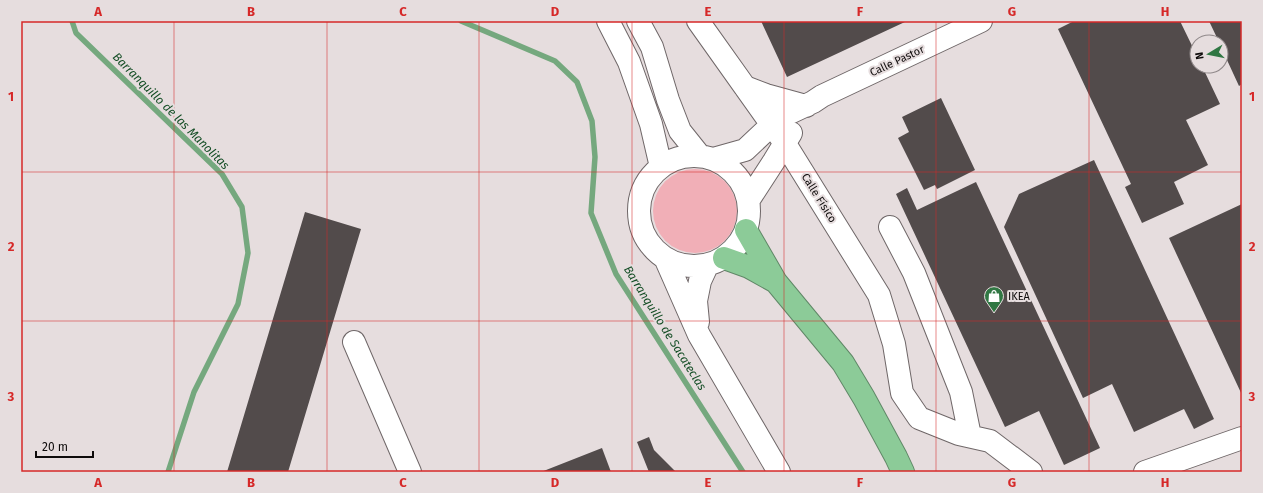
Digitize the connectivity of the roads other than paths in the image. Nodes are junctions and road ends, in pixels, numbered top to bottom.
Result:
1 (608, 21) edge
2 (638, 21) edge
3 (698, 21) edge
4 (981, 21) edge
5 (745, 87) junction
6 (810, 104) junction
7 (772, 125) junction
8 (784, 142) junction
9 (706, 158) junction
10 (661, 166) junction
11 (748, 201) junction
12 (890, 227) dead end
13 (746, 230) junction
14 (666, 260) junction
15 (716, 262) junction
16 (776, 282) junction
17 (699, 335) junction
18 (354, 342) dead end
19 (970, 436) junction
20 (1242, 438) edge
21 (902, 467) edge
22 (410, 472) edge
23 (779, 472) edge
24 (1031, 472) edge
25 (1145, 472) edge

1 - 10 street
2 - 9 street
3 - 5 street, Calle Físico
4 - 6 street, Calle Pastor
5 - 6 street
5 - 7 street, Calle Físico
6 - 7 street, Calle Pastor
6 - 8 street, Calle Pastor
7 - 8 street, Calle Físico
7 - 9 street, Calle Pastor
8 - 11 street, Calle Pastor
8 - 19 street, Calle Físico
9 - 10 street
9 - 11 street
10 - 14 street
11 - 13 street
12 - 19 street
13 - 15 street
13 - 16 highway
14 - 15 street
14 - 17 street
15 - 16 highway
15 - 17 street
16 - 21 highway
17 - 23 street
18 - 22 street
19 - 24 street
20 - 25 street

